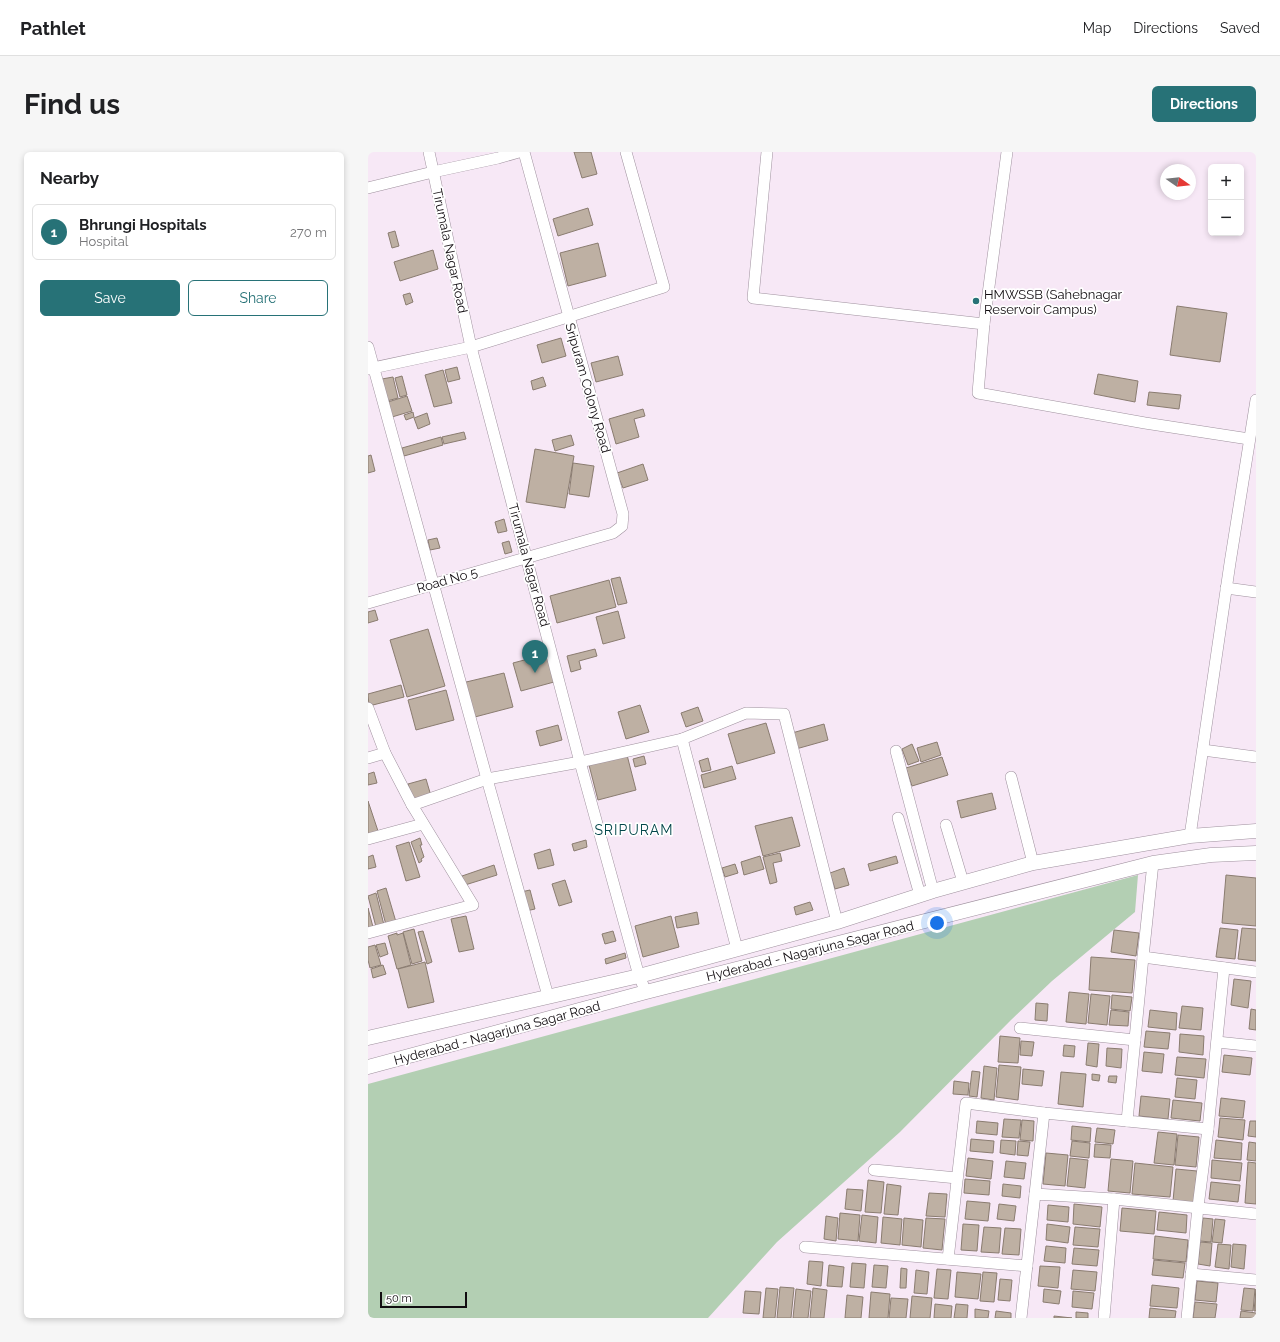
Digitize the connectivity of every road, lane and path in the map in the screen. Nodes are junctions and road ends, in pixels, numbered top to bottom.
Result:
1 (429, 152) edge
2 (519, 152) edge
3 (524, 152) edge
4 (626, 152) edge
5 (767, 152) edge
6 (1007, 152) edge
7 (499, 155) edge
8 (433, 172) junction
9 (368, 188) edge
10 (568, 318) junction
11 (984, 324) junction
12 (368, 347) edge
13 (471, 347) junction
14 (371, 369) edge
15 (1256, 400) edge
16 (1250, 439) junction
17 (526, 558) junction
18 (432, 584) junction
19 (1226, 588) junction
20 (1256, 592) edge
21 (368, 603) edge
22 (368, 708) edge
23 (682, 740) junction
24 (1203, 750) junction
25 (896, 751) dead end
26 (385, 753) junction
27 (1256, 757) edge
28 (368, 758) edge
29 (580, 762) junction
30 (1011, 777) dead end
31 (487, 779) junction
32 (412, 805) junction
33 (898, 818) dead end
34 (423, 824) junction
35 (946, 825) dead end
36 (1256, 831) edge
37 (1190, 836) junction
38 (368, 839) edge
39 (1256, 853) edge
40 (1033, 863) junction
41 (1154, 864) junction
42 (963, 882) junction
43 (926, 893) junction
44 (837, 922) junction
45 (368, 933) edge
46 (737, 949) junction
47 (1143, 957) junction
48 (1224, 968) junction
49 (1256, 972) edge
50 (639, 976) junction
51 (646, 992) junction
52 (548, 996) junction
53 (1020, 1028) dead end
54 (368, 1038) edge
55 (1135, 1040) junction
56 (1217, 1042) junction
57 (1256, 1046) edge
58 (368, 1067) edge
59 (1044, 1113) junction
60 (1127, 1121) junction
61 (1208, 1129) junction
62 (874, 1170) dead end
63 (957, 1178) junction
64 (1035, 1194) junction
65 (1114, 1199) junction
66 (1198, 1207) junction
67 (1256, 1214) edge
68 (805, 1247) dead end
69 (948, 1259) junction
70 (1027, 1266) junction
71 (1191, 1274) junction
72 (1256, 1280) edge
73 (1021, 1318) edge
74 (1104, 1318) edge
75 (1187, 1318) edge

1 - 8 street, Tirumala Nagar Road
2 - 7 street
3 - 10 street, Sripuram Colony Road
4 - 10 street
5 - 11 street
6 - 11 street
7 - 8 street
8 - 9 street
8 - 13 street, Tirumala Nagar Road
10 - 13 street
10 - 17 street, Sripuram Colony Road
11 - 16 street
12 - 14 street
13 - 14 street
13 - 17 street, Tirumala Nagar Road
14 - 18 street
15 - 16 street
16 - 19 street
17 - 18 street, Road No 5
17 - 29 street, Tirumala Nagar Road
18 - 21 street, Road No 5
18 - 31 street
19 - 20 street
19 - 24 street
22 - 26 street
23 - 29 street
23 - 44 street
23 - 46 street
24 - 27 street
24 - 37 street
25 - 43 street
26 - 28 street
26 - 32 street
29 - 31 street
29 - 50 street, Tirumala Nagar Road
30 - 40 street
31 - 32 street
31 - 52 street
32 - 34 street
33 - 43 street
34 - 38 street
34 - 45 street
35 - 42 street
36 - 37 main road, Hyderabad - Nagarjuna Sagar Road
37 - 40 main road, Hyderabad - Nagarjuna Sagar Road
39 - 41 main road, Hyderabad - Nagarjuna Sagar Road
40 - 42 main road, Hyderabad - Nagarjuna Sagar Road
41 - 47 street
41 - 51 main road, Hyderabad - Nagarjuna Sagar Road
42 - 43 main road, Hyderabad - Nagarjuna Sagar Road
43 - 44 main road, Hyderabad - Nagarjuna Sagar Road
44 - 46 main road, Hyderabad - Nagarjuna Sagar Road
46 - 50 main road, Hyderabad - Nagarjuna Sagar Road
47 - 48 street
47 - 55 street
48 - 49 street
48 - 56 street
50 - 51 street, Tirumala Nagar Road
50 - 52 main road, Hyderabad - Nagarjuna Sagar Road
51 - 58 main road, Hyderabad - Nagarjuna Sagar Road
52 - 54 main road, Hyderabad - Nagarjuna Sagar Road
53 - 55 street
55 - 60 street
56 - 57 street
56 - 61 street
59 - 60 street
59 - 63 street
59 - 64 street
60 - 61 street
61 - 66 street
62 - 63 street
63 - 69 street
64 - 65 street
64 - 70 street
65 - 66 street
65 - 74 street
66 - 67 street
66 - 71 street
68 - 69 street
69 - 70 street
70 - 73 street
71 - 72 street
71 - 75 street

